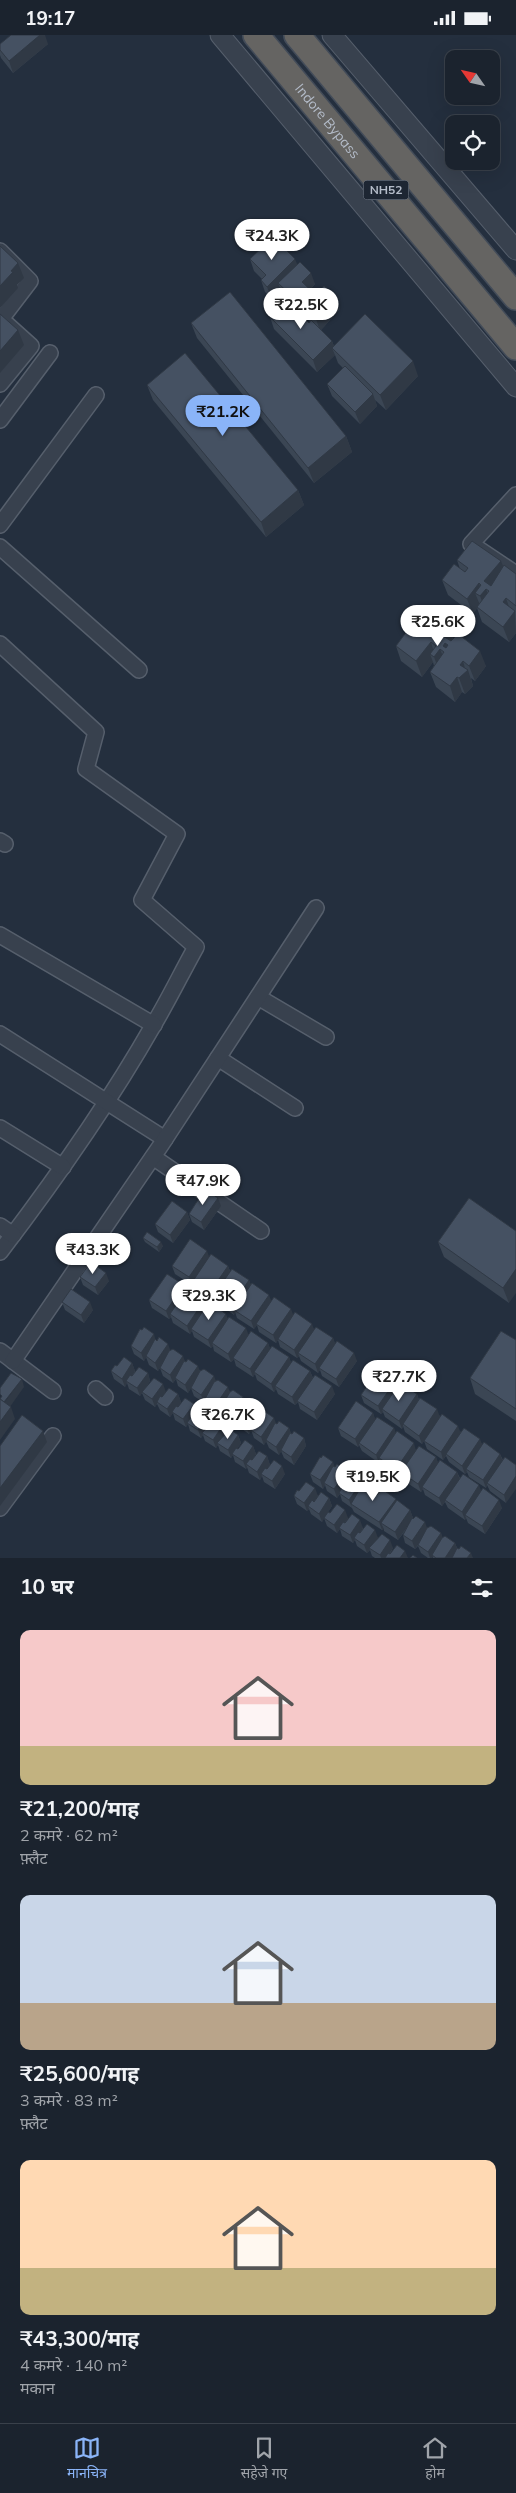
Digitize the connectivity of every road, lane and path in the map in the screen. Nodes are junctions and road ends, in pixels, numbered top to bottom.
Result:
1 (220, 35) edge
2 (256, 35) edge
3 (297, 35) edge
4 (332, 35) edge
5 (516, 250) edge
6 (0, 251) edge
7 (516, 297) edge
8 (516, 347) edge
9 (50, 353) dead end
10 (0, 384) edge
11 (516, 387) edge
12 (96, 395) dead end
13 (0, 420) edge
14 (516, 495) edge
15 (0, 525) edge
16 (0, 547) edge
17 (516, 574) edge
18 (0, 644) edge
19 (139, 670) dead end
20 (316, 908) dead end
21 (0, 935) edge
22 (258, 997) junction
23 (154, 1025) junction
24 (0, 1034) edge
25 (326, 1037) dead end
26 (218, 1059) junction
27 (106, 1100) junction
28 (295, 1107) dead end
29 (0, 1129) edge
30 (165, 1139) junction
31 (153, 1157) junction
32 (63, 1167) junction
33 (0, 1226) edge
34 (261, 1231) dead end
35 (13, 1235) junction
36 (0, 1252) edge
37 (0, 1351) edge
38 (13, 1361) junction
39 (53, 1391) dead end
40 (53, 1436) dead end
41 (0, 1508) edge

1 - 11 street
2 - 8 highway, Indore Bypass / NH52
3 - 7 highway, NH52
4 - 5 street
6 - 10 street
9 - 13 street
12 - 15 street
14 - 17 street
16 - 19 street
18 - 23 street
20 - 22 street
21 - 23 street
22 - 25 street
22 - 26 street
23 - 27 street
24 - 27 street
26 - 28 street
26 - 30 street
27 - 30 street
27 - 32 street
29 - 32 street
30 - 31 street
31 - 34 street
31 - 38 street
32 - 35 street
33 - 35 street
35 - 36 street
37 - 38 street
38 - 39 street
40 - 41 street

